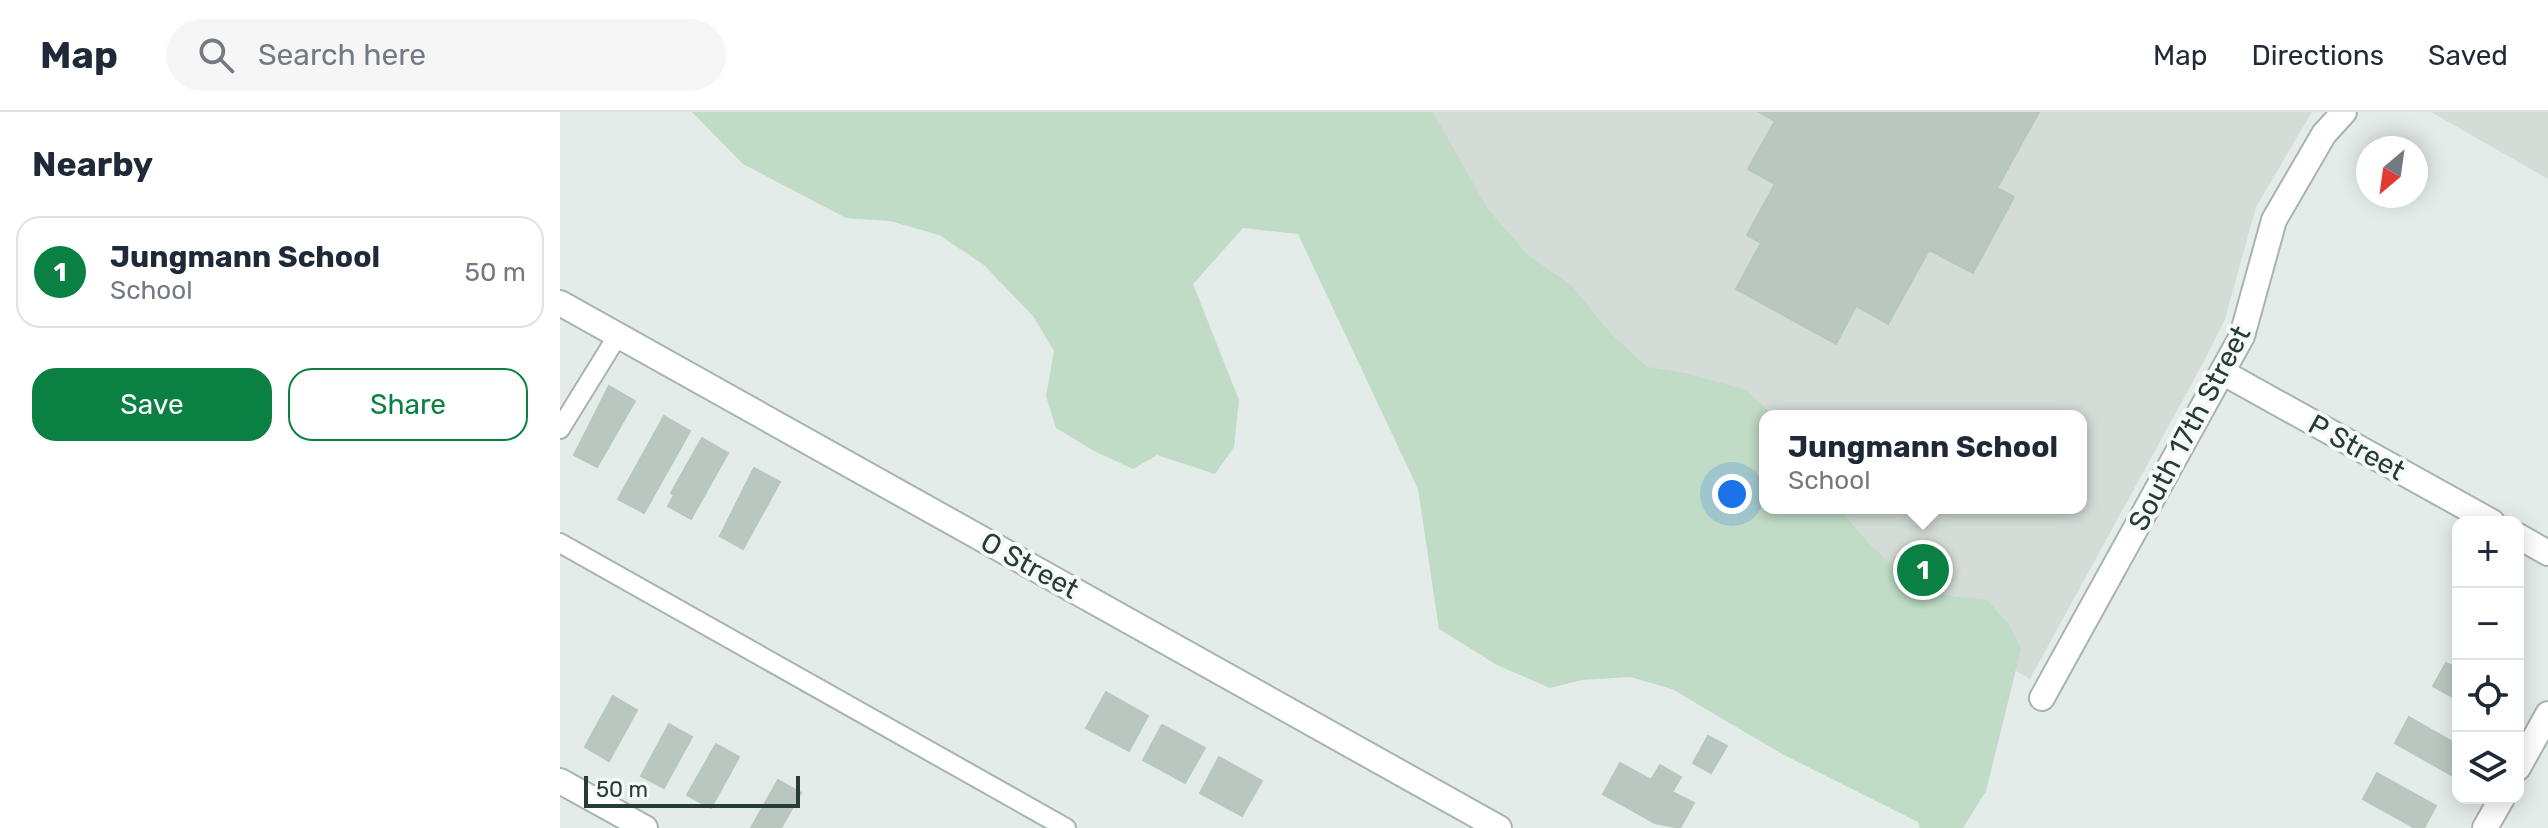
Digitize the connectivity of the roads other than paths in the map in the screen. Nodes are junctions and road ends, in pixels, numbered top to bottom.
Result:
1 (2344, 112) edge
2 (560, 303) edge
3 (618, 335) junction
4 (2222, 372) junction
5 (560, 429) edge
6 (2481, 516) edge
7 (2524, 539) edge
8 (560, 543) edge
9 (2548, 553) edge
10 (2042, 698) dead end
11 (2548, 714) edge
12 (2524, 757) edge
13 (560, 781) edge
14 (2499, 804) edge
15 (645, 828) edge
16 (1066, 828) edge
17 (1499, 828) edge
18 (2485, 828) edge

1 - 4 street, South 17th Street
2 - 3 street, O Street
3 - 5 lane
3 - 17 street, O Street
4 - 6 street, P Street
4 - 10 street, South 17th Street
7 - 9 street
8 - 16 lane
11 - 12 street
13 - 15 street
14 - 18 street

